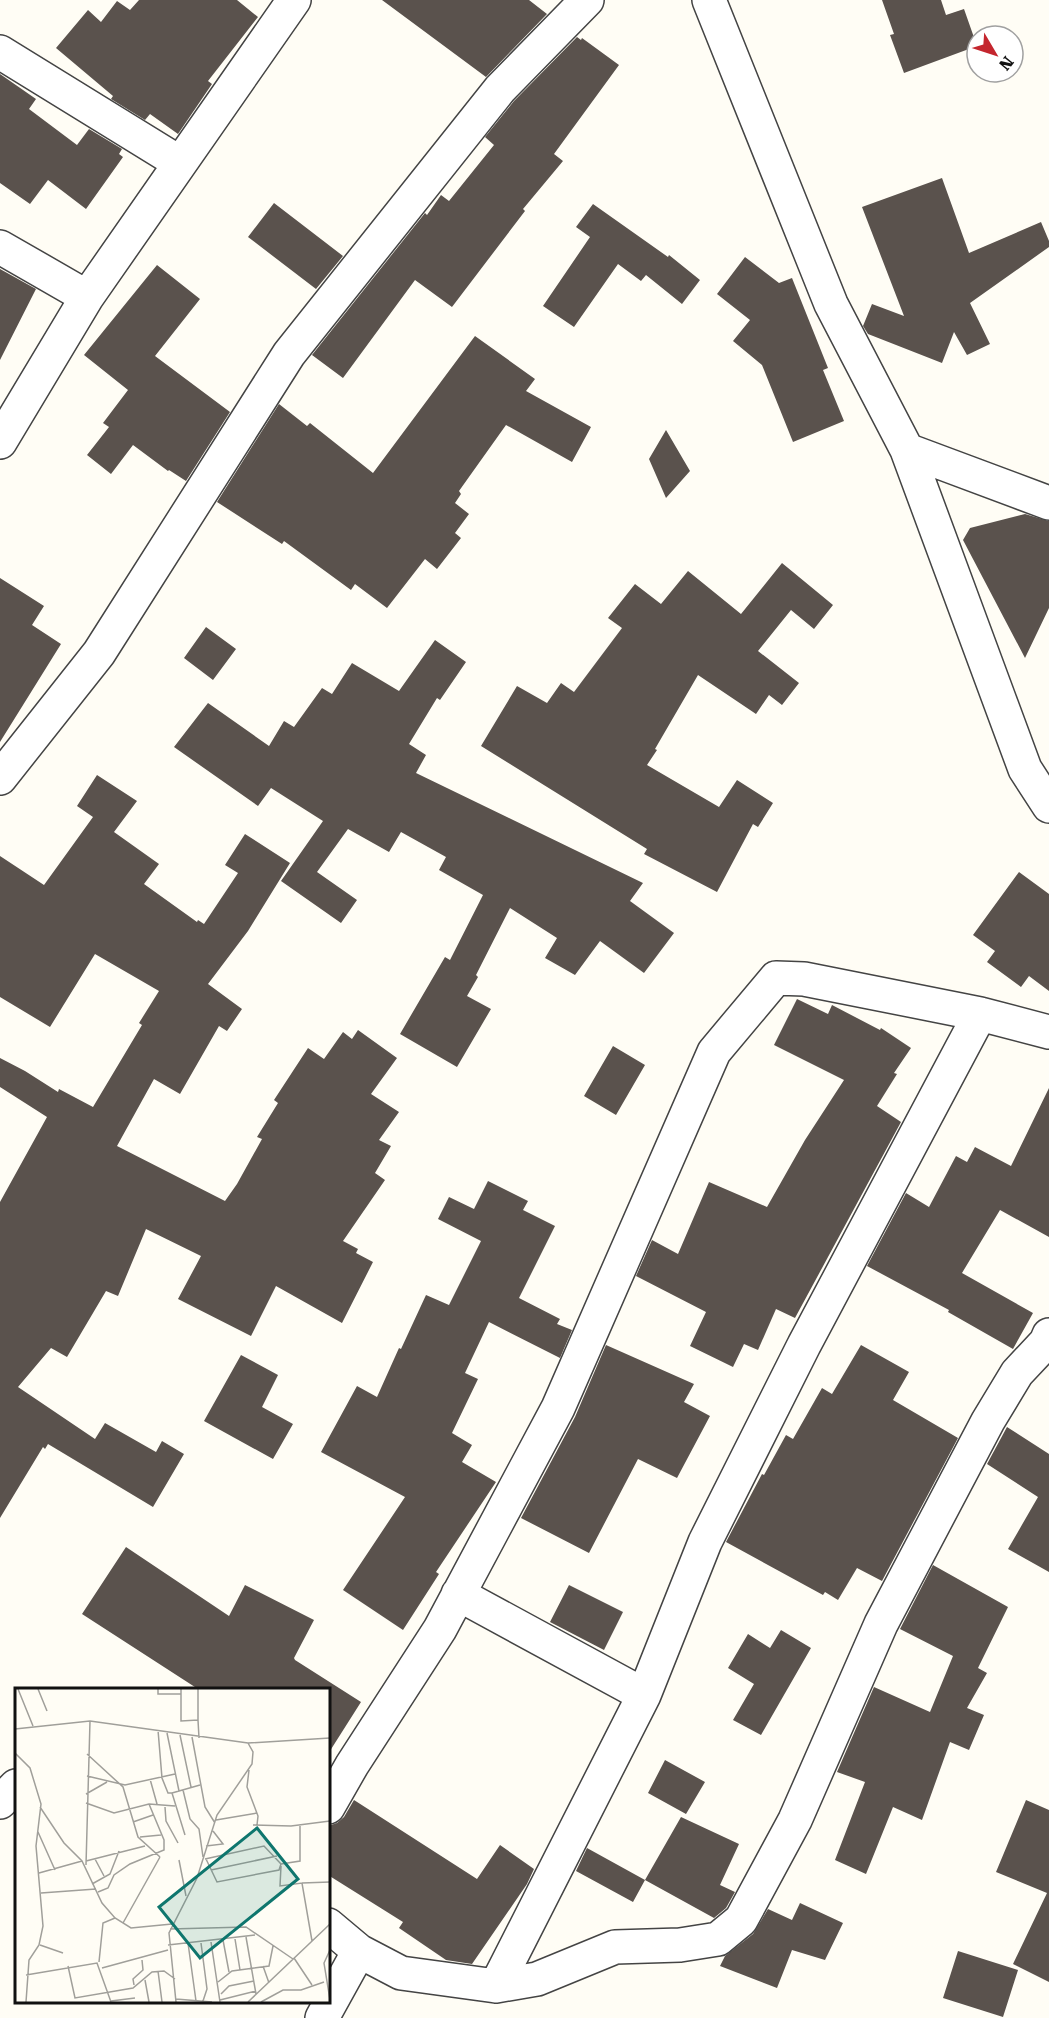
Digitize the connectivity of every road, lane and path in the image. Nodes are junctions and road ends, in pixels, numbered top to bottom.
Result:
1 (294, 0) edge
2 (587, 0) edge
3 (709, 0) edge
4 (0, 52) edge
5 (180, 163) junction
6 (0, 247) edge
7 (87, 297) junction
8 (0, 442) edge
9 (907, 450) junction
10 (1049, 503) edge
11 (0, 778) edge
12 (1049, 806) edge
13 (980, 1014) junction
14 (1049, 1032) edge
15 (1049, 1335) edge
16 (458, 1594) junction
17 (644, 1695) junction
18 (15, 1787) edge
19 (0, 1802) edge
20 (330, 1804) edge
21 (330, 1927) edge
22 (359, 1951) junction
23 (496, 1986) junction
24 (322, 2018) edge

1 - 5 street
2 - 11 street
3 - 9 street
4 - 5 street
5 - 7 street
6 - 7 street
7 - 8 street
9 - 10 street
9 - 12 street
13 - 14 street
13 - 16 street
13 - 17 street
15 - 23 street
16 - 17 street
16 - 20 street
17 - 23 street
18 - 19 street
21 - 22 street
22 - 23 street
22 - 24 street

